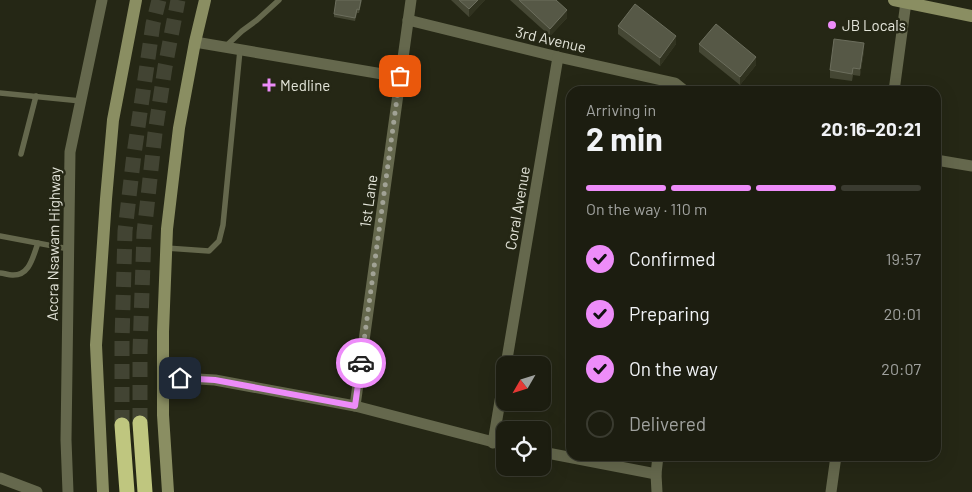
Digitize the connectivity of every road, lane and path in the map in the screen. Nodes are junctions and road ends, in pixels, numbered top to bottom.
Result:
1 (102, 0) edge
2 (136, 0) edge
3 (206, 0) edge
4 (278, 0) edge
5 (410, 0) edge
6 (900, 1) edge
7 (972, 16) edge
8 (408, 20) junction
9 (195, 42) junction
10 (225, 47) junction
11 (240, 50) junction
12 (558, 57) junction
13 (400, 76) junction
14 (679, 86) edge
15 (894, 86) edge
16 (0, 93) edge
17 (36, 96) junction
18 (81, 101) junction
19 (22, 154) dead end
20 (941, 161) edge
21 (972, 166) edge
22 (0, 236) edge
23 (38, 243) junction
24 (166, 248) junction
25 (69, 249) junction
26 (0, 273) edge
27 (508, 356) edge
28 (163, 377) junction
29 (355, 406) junction
30 (498, 411) edge
31 (140, 423) tunnel mouth
32 (122, 425) tunnel mouth
33 (493, 443) junction
34 (496, 444) edge
35 (551, 454) edge
36 (566, 457) edge
37 (589, 461) edge
38 (657, 461) edge
39 (835, 461) edge
40 (656, 474) junction
41 (0, 478) edge
42 (37, 492) edge
43 (68, 492) edge
44 (103, 492) edge
45 (127, 492) edge
46 (145, 492) edge
47 (168, 492) edge
48 (657, 492) edge
49 (831, 492) edge

1 - 18 street, Accra Nsawam Highway
2 - 44 main road
3 - 9 main road
4 - 10 lane
5 - 8 street, 1st Lane
6 - 7 main road
6 - 15 street
8 - 12 street, 3rd Avenue
8 - 13 street, 1st Lane
9 - 10 street
9 - 24 main road
10 - 11 street
11 - 13 street
11 - 24 lane
12 - 14 street, 3rd Avenue
12 - 27 street, Coral Avenue
13 - 29 street, 1st Lane
16 - 17 lane
17 - 18 lane
17 - 19 lane
18 - 25 street, Accra Nsawam Highway
20 - 21 street
22 - 23 lane
23 - 25 lane
23 - 26 lane
24 - 28 main road
25 - 43 street, Accra Nsawam Highway
28 - 29 street
28 - 47 main road
29 - 33 street
30 - 33 street
31 - 46 highway
32 - 45 highway
33 - 34 street
35 - 36 street
37 - 40 street
38 - 40 street
39 - 49 street
40 - 48 street
41 - 42 street

